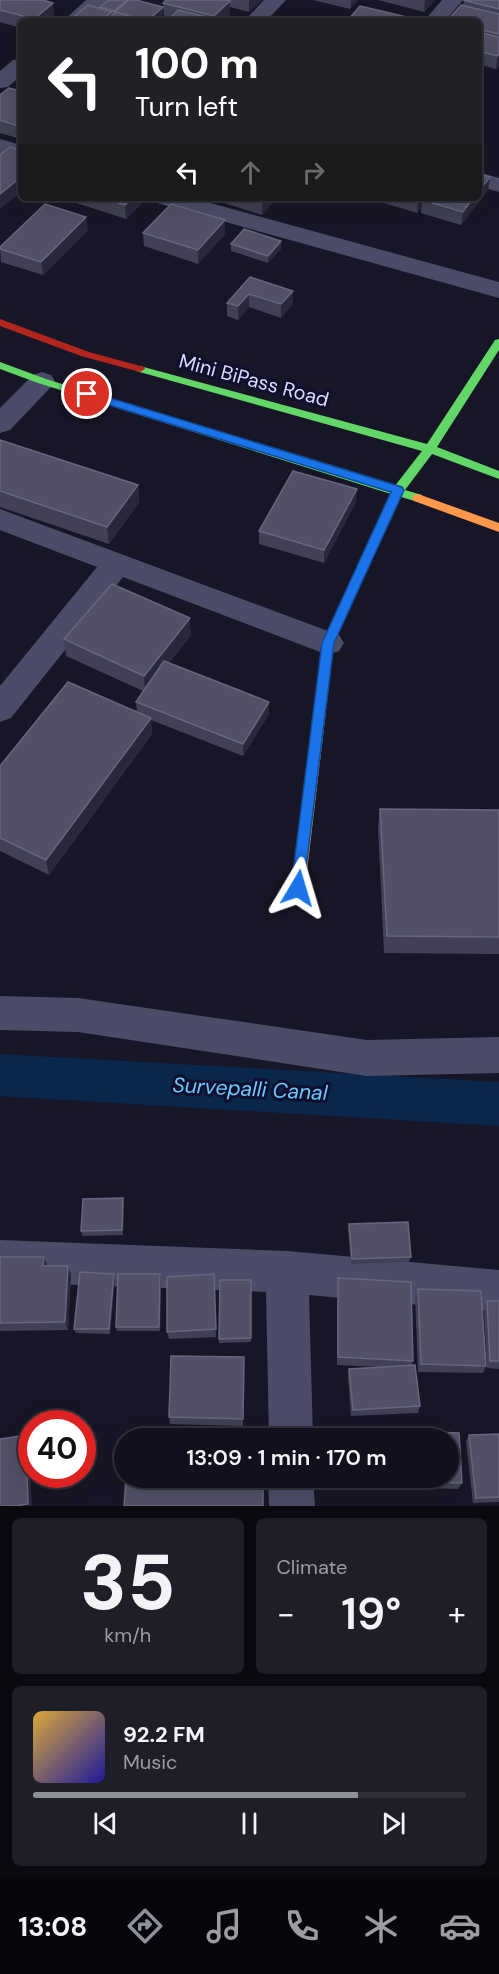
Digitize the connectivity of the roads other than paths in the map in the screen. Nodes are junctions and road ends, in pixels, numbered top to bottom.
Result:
1 (99, 0) edge
2 (276, 0) edge
3 (453, 0) edge
4 (77, 18) edge
5 (257, 18) edge
6 (437, 18) edge
7 (18, 67) edge
8 (0, 82) edge
9 (0, 146) edge
10 (18, 152) edge
11 (482, 180) edge
12 (499, 185) edge
13 (176, 201) edge
14 (499, 290) edge
15 (0, 322) edge
16 (499, 342) edge
17 (0, 365) edge
18 (42, 381) junction
19 (0, 424) edge
20 (430, 449) junction
21 (499, 475) edge
22 (398, 490) junction
23 (0, 519) edge
24 (499, 528) edge
25 (117, 563) junction
26 (328, 643) junction
27 (0, 709) edge
28 (298, 888) dead end
29 (0, 1013) edge
30 (499, 1055) edge
31 (0, 1261) edge
32 (287, 1272) junction
33 (499, 1292) edge
34 (291, 1428) edge
35 (291, 1488) edge
36 (292, 1506) edge

1 - 4 street
2 - 5 street
3 - 6 street
7 - 8 street
9 - 10 street
11 - 12 street
13 - 14 street
15 - 20 main road, Mini BiPass Road
16 - 20 main road
17 - 18 main road
18 - 19 street
18 - 22 main road
20 - 21 main road, Mini BiPass Road
20 - 22 main road
22 - 24 main road
22 - 26 main road
23 - 25 street
25 - 26 street
25 - 27 street
26 - 28 main road
29 - 30 street
31 - 32 street
32 - 33 street
32 - 34 street
35 - 36 street

